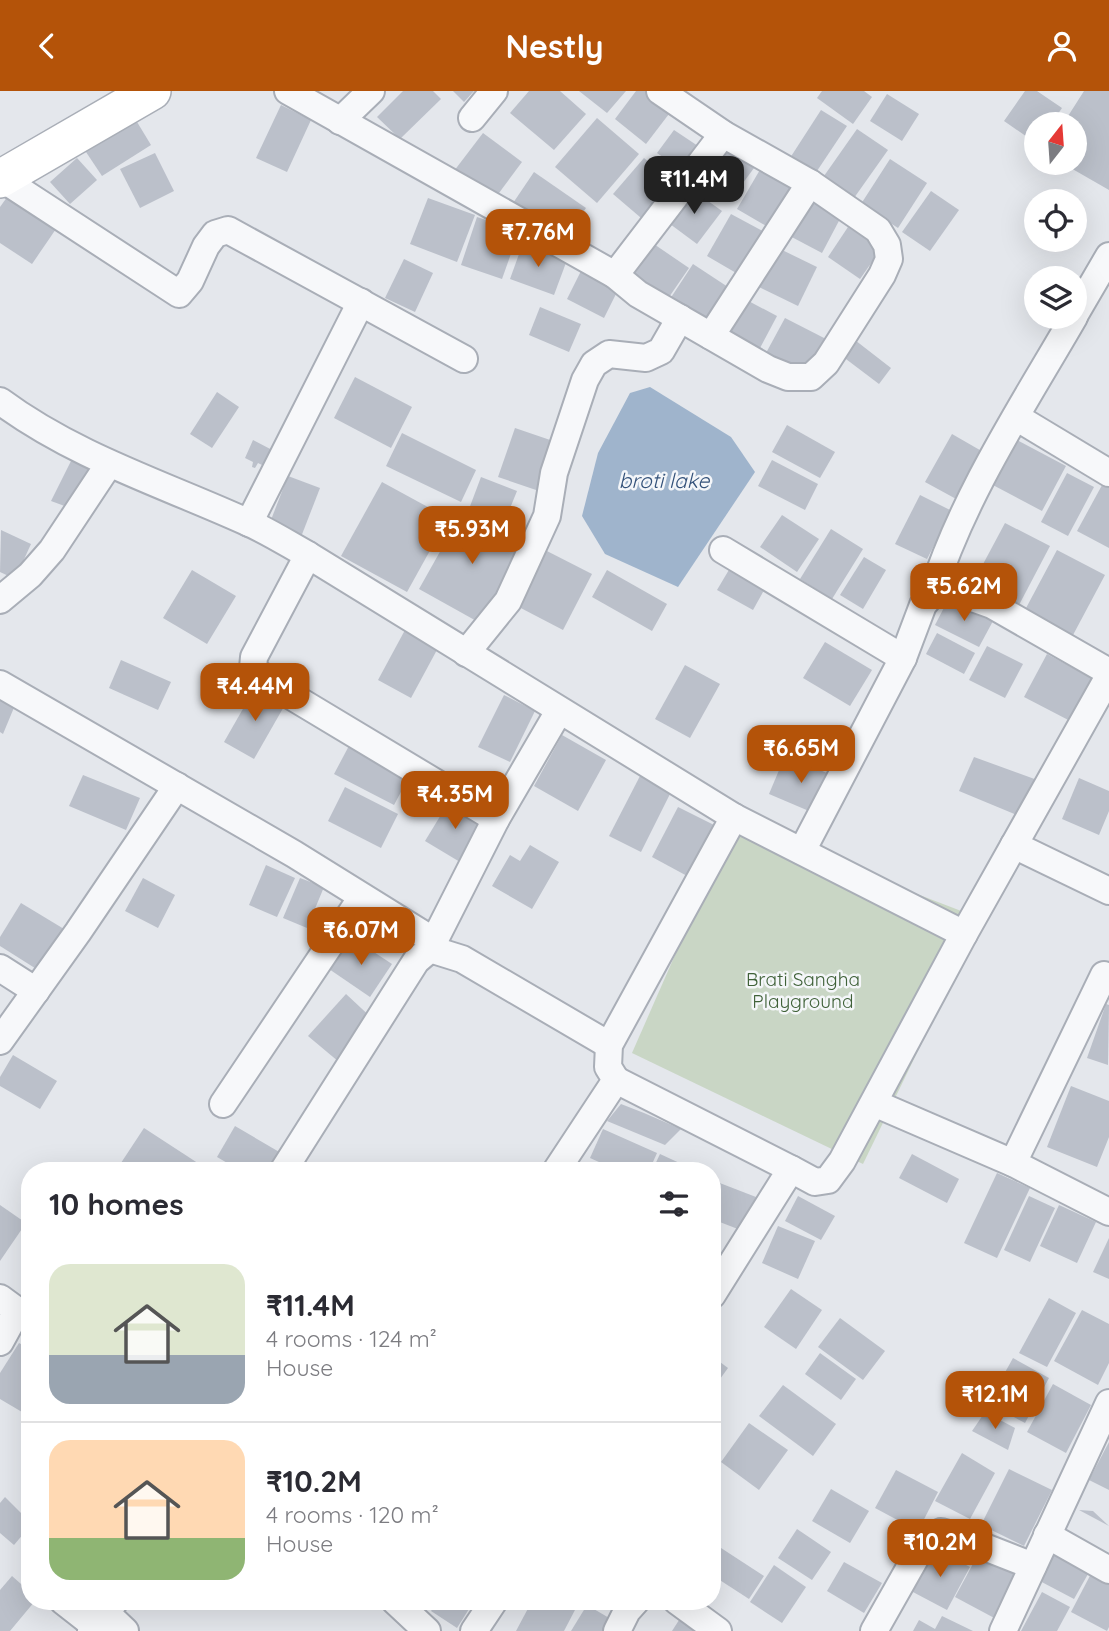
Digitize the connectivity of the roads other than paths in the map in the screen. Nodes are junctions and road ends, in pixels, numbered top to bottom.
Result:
1 (152, 91) edge
2 (288, 91) edge
3 (371, 91) edge
4 (494, 91) edge
5 (660, 91) edge
6 (471, 118) dead end
7 (340, 121) junction
8 (723, 134) junction
9 (1, 179) edge
10 (810, 183) junction
11 (1109, 256) edge
12 (615, 275) junction
13 (1087, 294) edge
14 (361, 302) junction
15 (680, 318) junction
16 (1067, 329) edge
17 (710, 336) junction
18 (464, 359) dead end
19 (0, 401) edge
20 (1016, 417) junction
21 (109, 464) junction
22 (1109, 473) edge
23 (249, 523) junction
24 (723, 550) dead end
25 (308, 555) junction
26 (932, 594) junction
27 (0, 600) edge
28 (466, 653) junction
29 (903, 658) junction
30 (1109, 674) edge
31 (0, 684) edge
32 (559, 711) junction
33 (177, 786) junction
34 (734, 817) junction
35 (496, 819) junction
36 (1014, 845) junction
37 (802, 851) junction
38 (1109, 891) edge
39 (362, 897) junction
40 (964, 934) junction
41 (432, 945) junction
42 (0, 968) edge
43 (1107, 972) edge
44 (36, 991) junction
45 (0, 1041) edge
46 (609, 1045) junction
47 (616, 1080) junction
48 (874, 1103) junction
49 (223, 1104) dead end
50 (288, 1162) edge
51 (561, 1162) edge
52 (1013, 1163) junction
53 (792, 1169) junction
54 (1109, 1212) edge
55 (721, 1281) edge
56 (16, 1310) edge
57 (0, 1342) edge
58 (1108, 1408) edge
59 (1047, 1535) junction
60 (1033, 1566) junction
61 (1109, 1570) edge
62 (83, 1610) edge
63 (488, 1610) edge
64 (628, 1610) edge
65 (689, 1610) edge
66 (106, 1620) edge
67 (474, 1631) edge
68 (618, 1631) edge
69 (718, 1631) edge
70 (874, 1631) edge
71 (1003, 1631) edge

1 - 9 street
2 - 7 street
3 - 7 street
4 - 6 street
5 - 8 street
7 - 12 street
8 - 10 street
8 - 12 street
9 - 14 street
10 - 17 street
10 - 17 street
11 - 13 street
12 - 15 street
14 - 18 street
14 - 23 street
15 - 17 street
15 - 28 street
16 - 20 street
19 - 21 street
20 - 22 street
20 - 26 street
21 - 23 street
21 - 27 street
23 - 25 street
24 - 29 street
25 - 28 street
25 - 35 street
26 - 29 street
26 - 30 street
28 - 32 street
29 - 37 street
30 - 36 street
31 - 33 street
32 - 34 street
32 - 35 street
33 - 39 street
33 - 44 street
34 - 37 street
34 - 46 street
35 - 41 street
36 - 38 street
36 - 40 street
37 - 40 street
39 - 41 street
39 - 49 street
40 - 48 street
41 - 46 street
41 - 50 street
42 - 44 street
43 - 52 street
44 - 45 street
46 - 47 street
47 - 51 street
47 - 53 street
48 - 52 street
48 - 53 street
52 - 54 street
53 - 55 street
56 - 57 street
58 - 59 street
59 - 60 street
59 - 61 street
60 - 70 street
60 - 71 street
62 - 66 street
63 - 67 street
64 - 68 street
65 - 69 street

